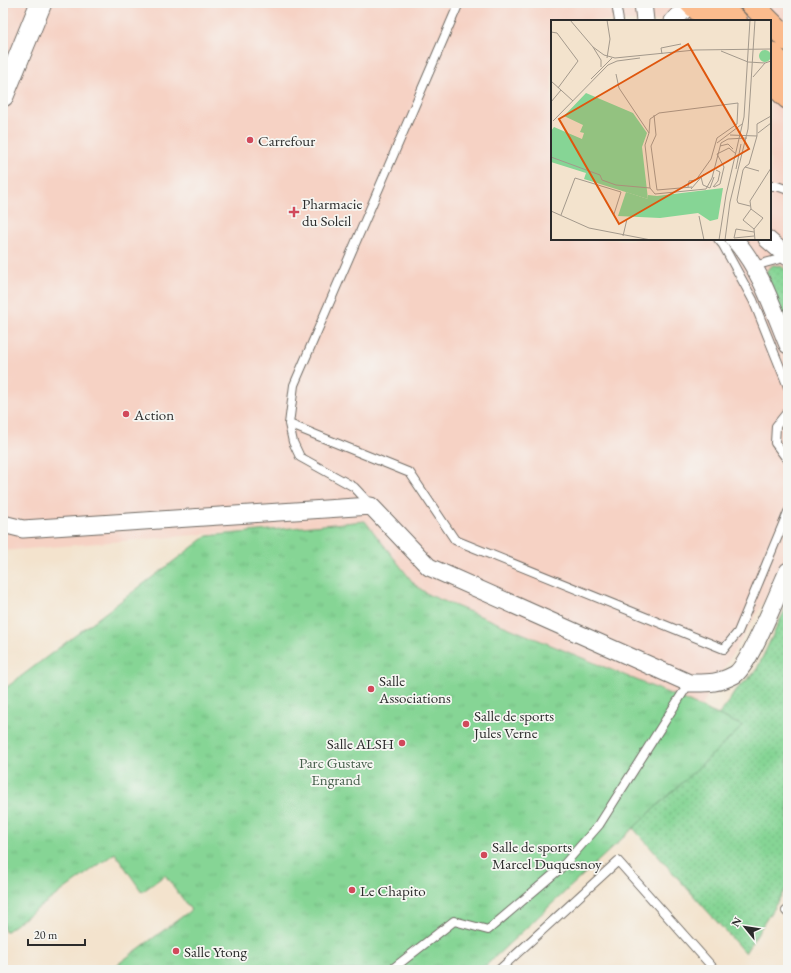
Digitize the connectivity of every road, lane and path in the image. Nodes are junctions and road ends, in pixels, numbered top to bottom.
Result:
1 (41, 3) edge
2 (459, 3) edge
3 (616, 3) edge
4 (643, 3) edge
5 (750, 3) edge
6 (705, 9) edge
7 (619, 20) edge
8 (645, 20) edge
9 (676, 20) edge
10 (735, 20) edge
11 (767, 20) edge
12 (771, 24) edge
13 (788, 40) edge
14 (771, 57) edge
15 (778, 84) edge
16 (3, 96) edge
17 (771, 186) edge
18 (788, 190) edge
19 (719, 240) edge
20 (735, 240) edge
21 (768, 240) edge
22 (788, 257) edge
23 (754, 266) junction
24 (788, 345) edge
25 (788, 387) edge
26 (788, 411) edge
27 (289, 424) junction
28 (788, 458) edge
29 (372, 506) junction
30 (788, 512) edge
31 (3, 524) edge
32 (788, 571) edge
33 (689, 683) junction
34 (391, 970) edge
35 (499, 970) edge
36 (715, 970) edge

1 - 16 street
2 - 27 lane
3 - 7 lane
4 - 8 street
5 - 11 main road
6 - 9 street
6 - 10 main road
12 - 13 main road
14 - 15 main road
17 - 18 lane
19 - 25 lane
20 - 23 street
21 - 22 street
22 - 23 lane
23 - 24 street
26 - 28 lane
27 - 29 lane
27 - 30 lane
29 - 31 street
29 - 33 street
32 - 33 street
33 - 34 lane
35 - 36 lane

